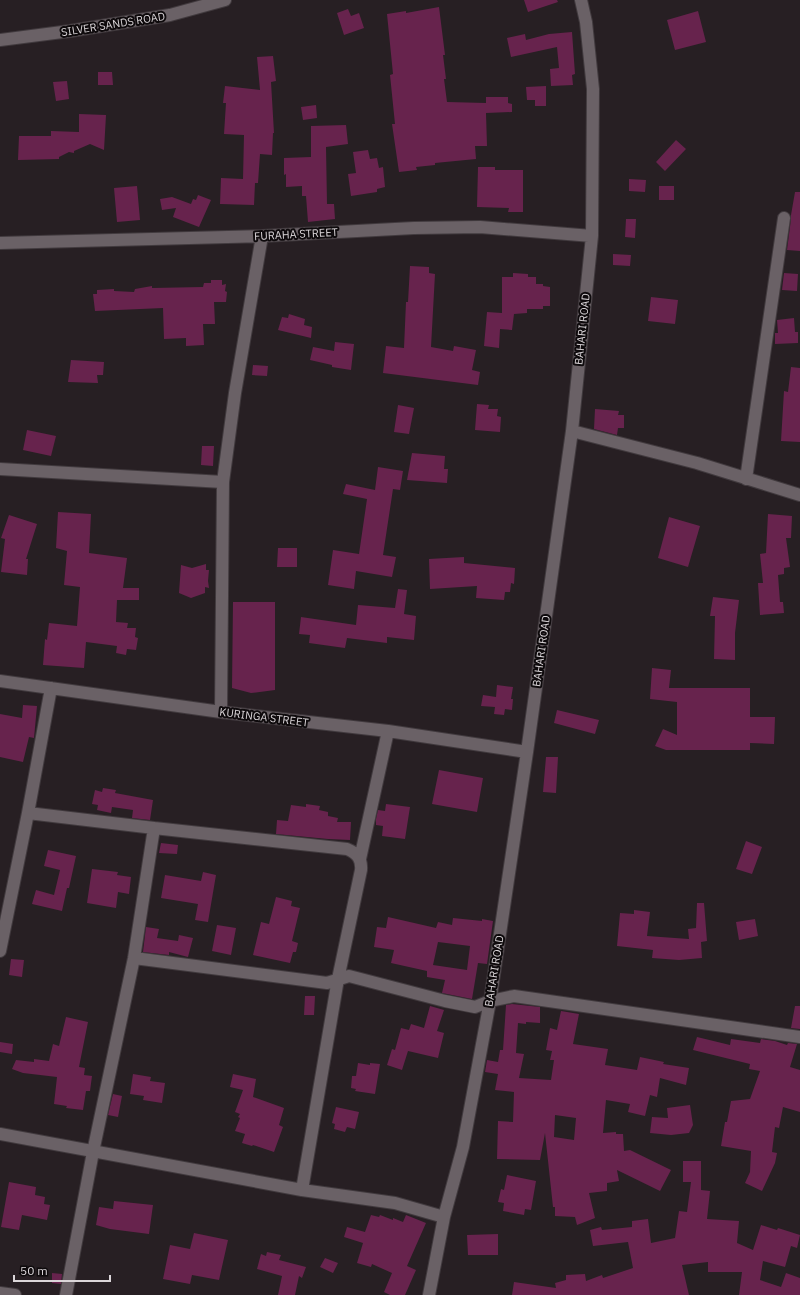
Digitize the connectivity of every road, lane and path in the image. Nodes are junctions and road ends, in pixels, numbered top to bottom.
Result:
1 (225, 0) edge
2 (581, 0) edge
3 (0, 40) edge
4 (784, 218) dead end
5 (262, 236) junction
6 (592, 236) junction
7 (0, 243) edge
8 (572, 431) junction
9 (0, 469) edge
10 (746, 479) junction
11 (223, 482) junction
12 (800, 495) edge
13 (0, 681) edge
14 (51, 688) junction
15 (221, 712) junction
16 (388, 731) junction
17 (527, 752) junction
18 (28, 813) junction
19 (154, 828) junction
20 (360, 859) junction
21 (0, 951) edge
22 (134, 958) junction
23 (338, 979) junction
24 (490, 1002) junction
25 (800, 1037) edge
26 (0, 1134) edge
27 (93, 1152) junction
28 (302, 1190) junction
29 (444, 1217) junction
30 (0, 1293) edge
31 (15, 1295) edge
32 (66, 1295) edge
33 (429, 1295) edge

1 - 3 street, SILVER SANDS ROAD
2 - 6 street, BAHARI ROAD
4 - 10 street
5 - 6 street, FURAHA STREET
5 - 7 street, FURAHA STREET
5 - 11 street
6 - 8 street, BAHARI ROAD
8 - 10 street
8 - 17 street, BAHARI ROAD
9 - 11 street
10 - 12 street
11 - 15 street
13 - 14 street, KURINGA STREET
14 - 15 street, KURINGA STREET
14 - 18 street
15 - 16 street, KURINGA STREET
16 - 17 street, KURINGA STREET
16 - 20 street
17 - 24 street, BAHARI ROAD
18 - 19 street
18 - 21 street
19 - 20 street
19 - 22 street
20 - 23 street
22 - 23 street
22 - 27 street
23 - 24 street
23 - 28 street
24 - 25 street
24 - 29 street, BAHARI ROAD
26 - 27 street
27 - 28 street
27 - 32 street
28 - 29 street
29 - 33 street, BAHARI ROAD
30 - 31 street

